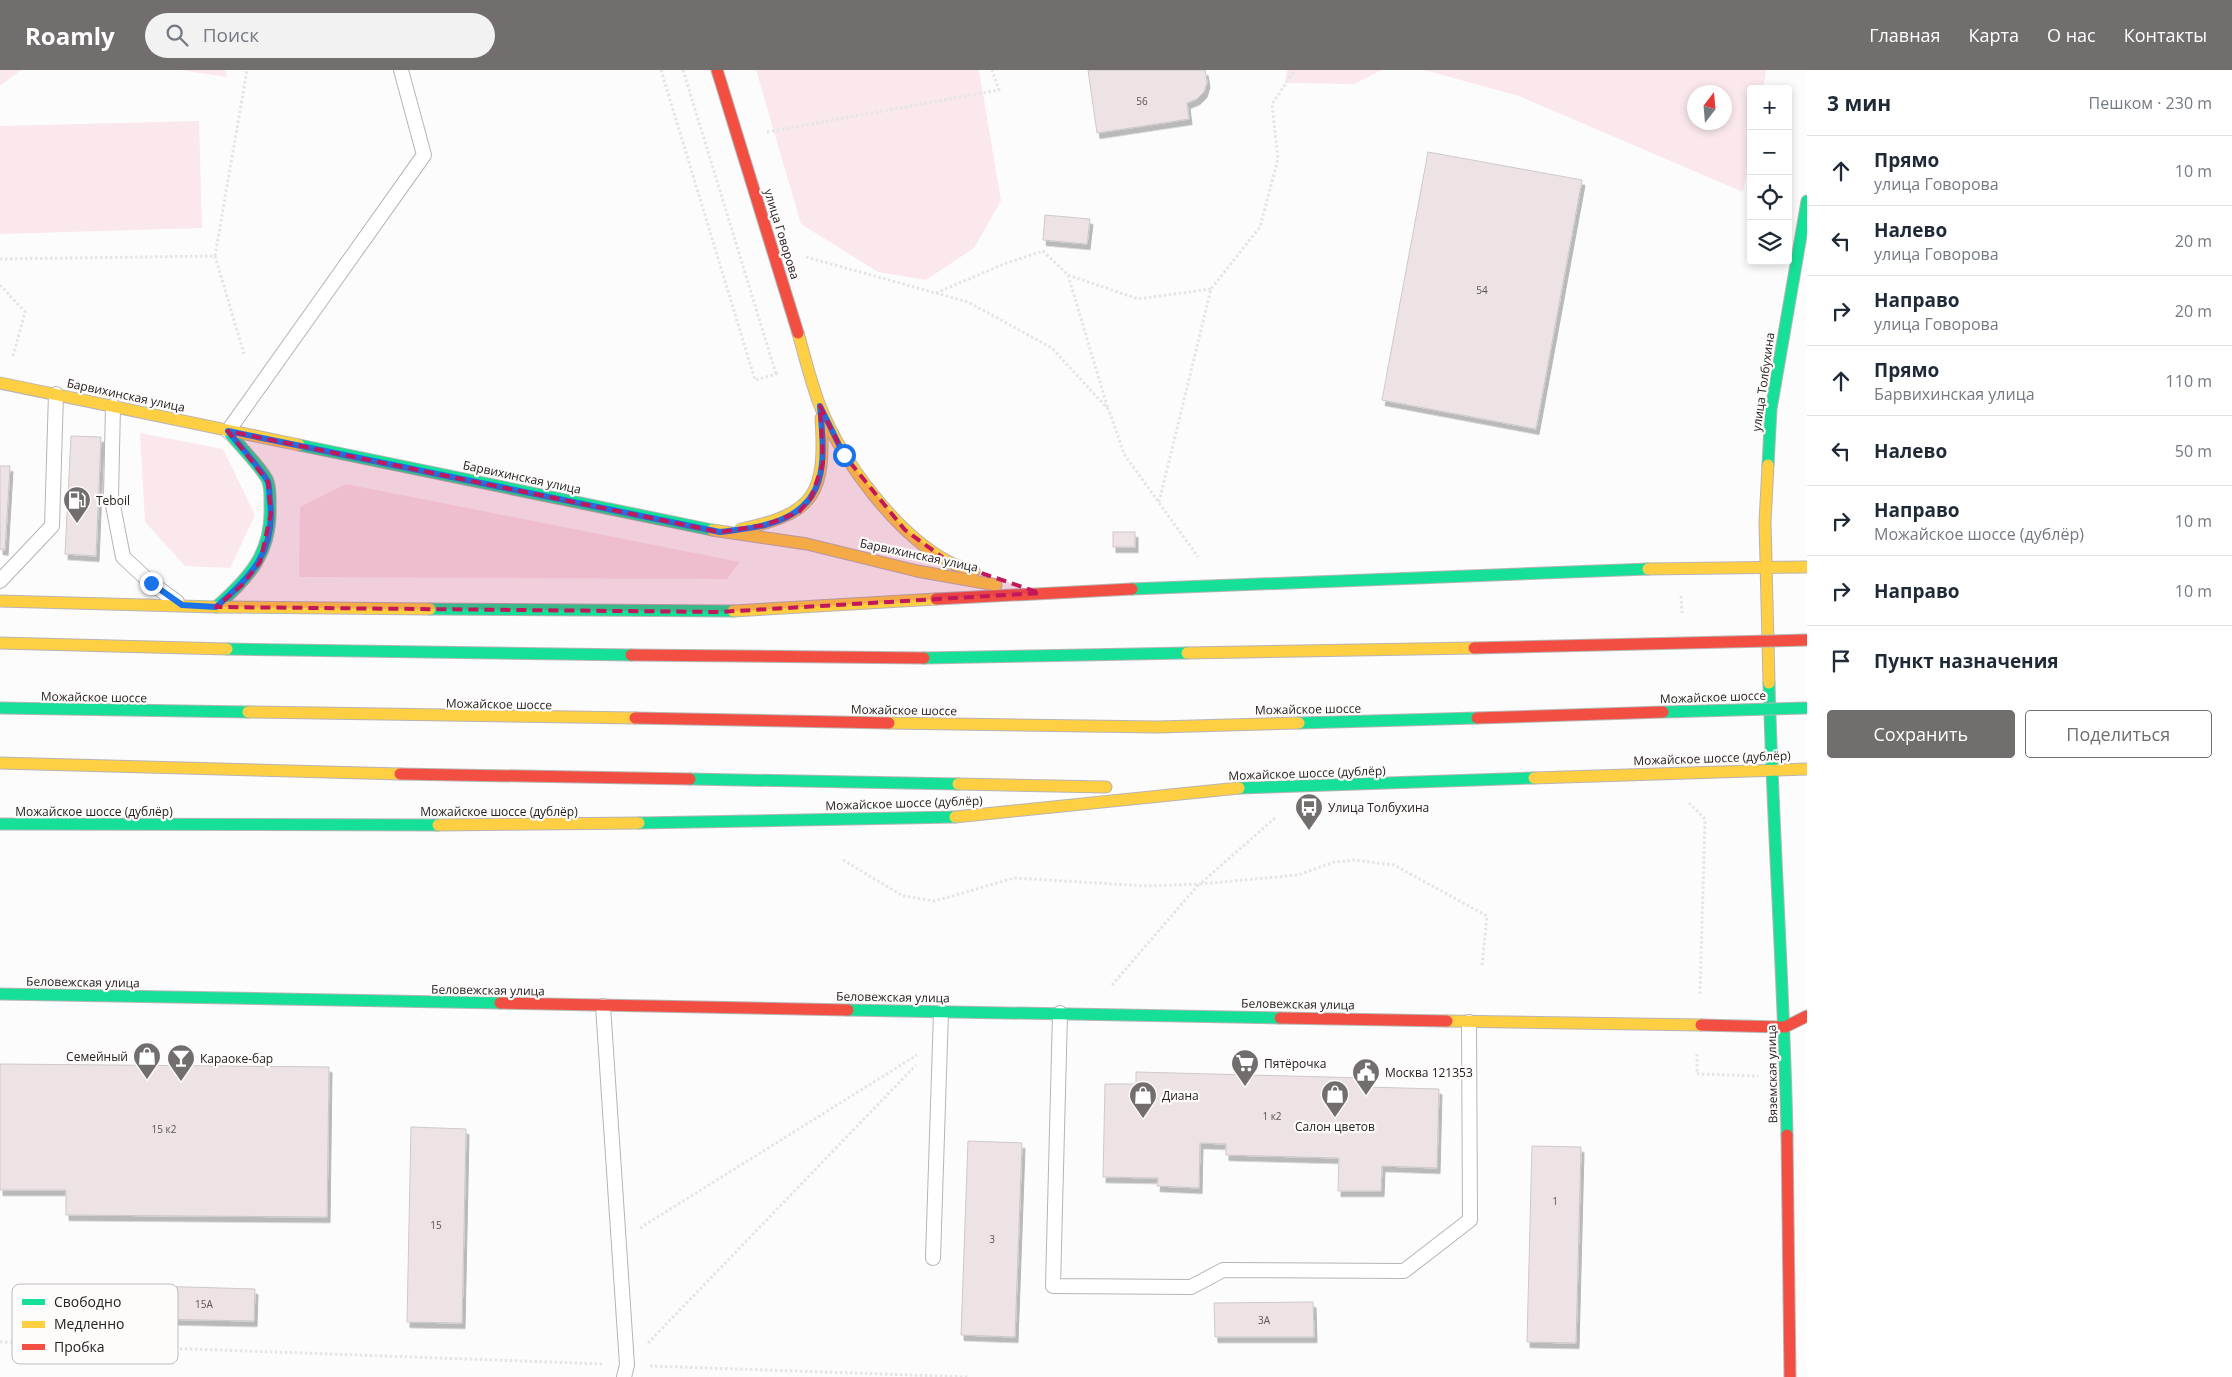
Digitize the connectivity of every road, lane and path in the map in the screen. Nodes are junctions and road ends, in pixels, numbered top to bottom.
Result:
1 (247, 70) edge
2 (401, 70) edge
3 (661, 70) edge
4 (683, 70) edge
5 (717, 70) edge
6 (992, 70) edge
7 (1296, 70) edge
8 (764, 133) dead end
9 (1807, 200) edge
10 (801, 255) dead end
11 (215, 256) junction
12 (0, 259) edge
13 (1068, 275) junction
14 (0, 285) edge
15 (1211, 290) junction
16 (936, 293) junction
17 (244, 354) dead end
18 (788, 371) dead end
19 (776, 374) junction
20 (3, 384) edge
21 (56, 394) junction
22 (113, 406) junction
23 (820, 406) junction
24 (1109, 410) junction
25 (228, 431) junction
26 (1159, 503) junction
27 (720, 532) junction
28 (1201, 562) dead end
29 (1807, 567) edge
30 (1765, 568) junction
31 (0, 581) edge
32 (1040, 593) junction
33 (0, 601) edge
34 (182, 605) junction
35 (216, 607) junction
36 (1807, 640) edge
37 (0, 643) edge
38 (0, 708) edge
39 (1807, 708) edge
40 (143, 712) junction
41 (10, 720) dead end
42 (0, 763) edge
43 (1807, 769) edge
44 (1771, 770) junction
45 (1216, 789) junction
46 (1687, 800) dead end
47 (1275, 818) dead end
48 (0, 824) edge
49 (843, 860) dead end
50 (1200, 884) junction
51 (1482, 964) dead end
52 (0, 994) edge
53 (603, 1006) junction
54 (941, 1012) junction
55 (1060, 1014) junction
56 (1087, 1014) junction
57 (1807, 1016) edge
58 (1469, 1022) junction
59 (1698, 1025) junction
60 (1785, 1027) junction
61 (940, 1041) junction
62 (1785, 1077) junction
63 (620, 1240) junction
64 (933, 1258) dead end
65 (178, 1350) edge
66 (625, 1371) edge
67 (970, 1377) edge
68 (1790, 1377) edge

1 - 11 path
2 - 25 lane
3 - 19 path
4 - 19 path
5 - 23 main road, улица Говорова
6 - 8 path
7 - 15 path
9 - 30 main road, улица Толбухина
10 - 16 path
11 - 12 path
11 - 17 path
13 - 15 path
13 - 16 path
13 - 24 path
14 - 20 path
15 - 26 path
16 - 24 path
18 - 19 path
20 - 21 main road, Барвихинская улица
21 - 22 main road, Барвихинская улица
21 - 31 lane
22 - 25 main road, Барвихинская улица
22 - 34 lane
23 - 27 main road, улица Говорова
23 - 32 main road, улица Говорова
24 - 26 path
25 - 27 main road, Барвихинская улица
25 - 35 main road
26 - 28 path
27 - 32 main road, Барвихинская улица
29 - 30 main road
30 - 32 main road
30 - 44 main road, улица Толбухина
32 - 35 main road
33 - 34 main road
34 - 35 main road
36 - 37 main road, bridge
38 - 40 main road, Можайское шоссе
39 - 40 main road, Можайское шоссе, bridge
40 - 41 main road
42 - 45 main road
43 - 44 main road, Можайское шоссе (дублёр)
44 - 45 main road, Можайское шоссе (дублёр)
44 - 60 main road, Вяземская улица
45 - 48 main road, Можайское шоссе (дублёр)
46 - 59 path
47 - 50 path
49 - 50 path
50 - 51 path
50 - 56 path
52 - 53 main road, Беловежская улица
53 - 54 main road, Беловежская улица
53 - 63 lane
54 - 55 main road, Беловежская улица
54 - 61 lane
55 - 56 main road, Беловежская улица
55 - 58 lane
56 - 58 main road, Беловежская улица
57 - 60 main road
58 - 59 main road, Беловежская улица
59 - 60 main road, Беловежская улица
59 - 62 path
60 - 62 main road, Вяземская улица
61 - 63 path
61 - 64 lane
61 - 66 path
62 - 68 main road, Вяземская улица
63 - 66 lane
65 - 66 path
66 - 67 path

